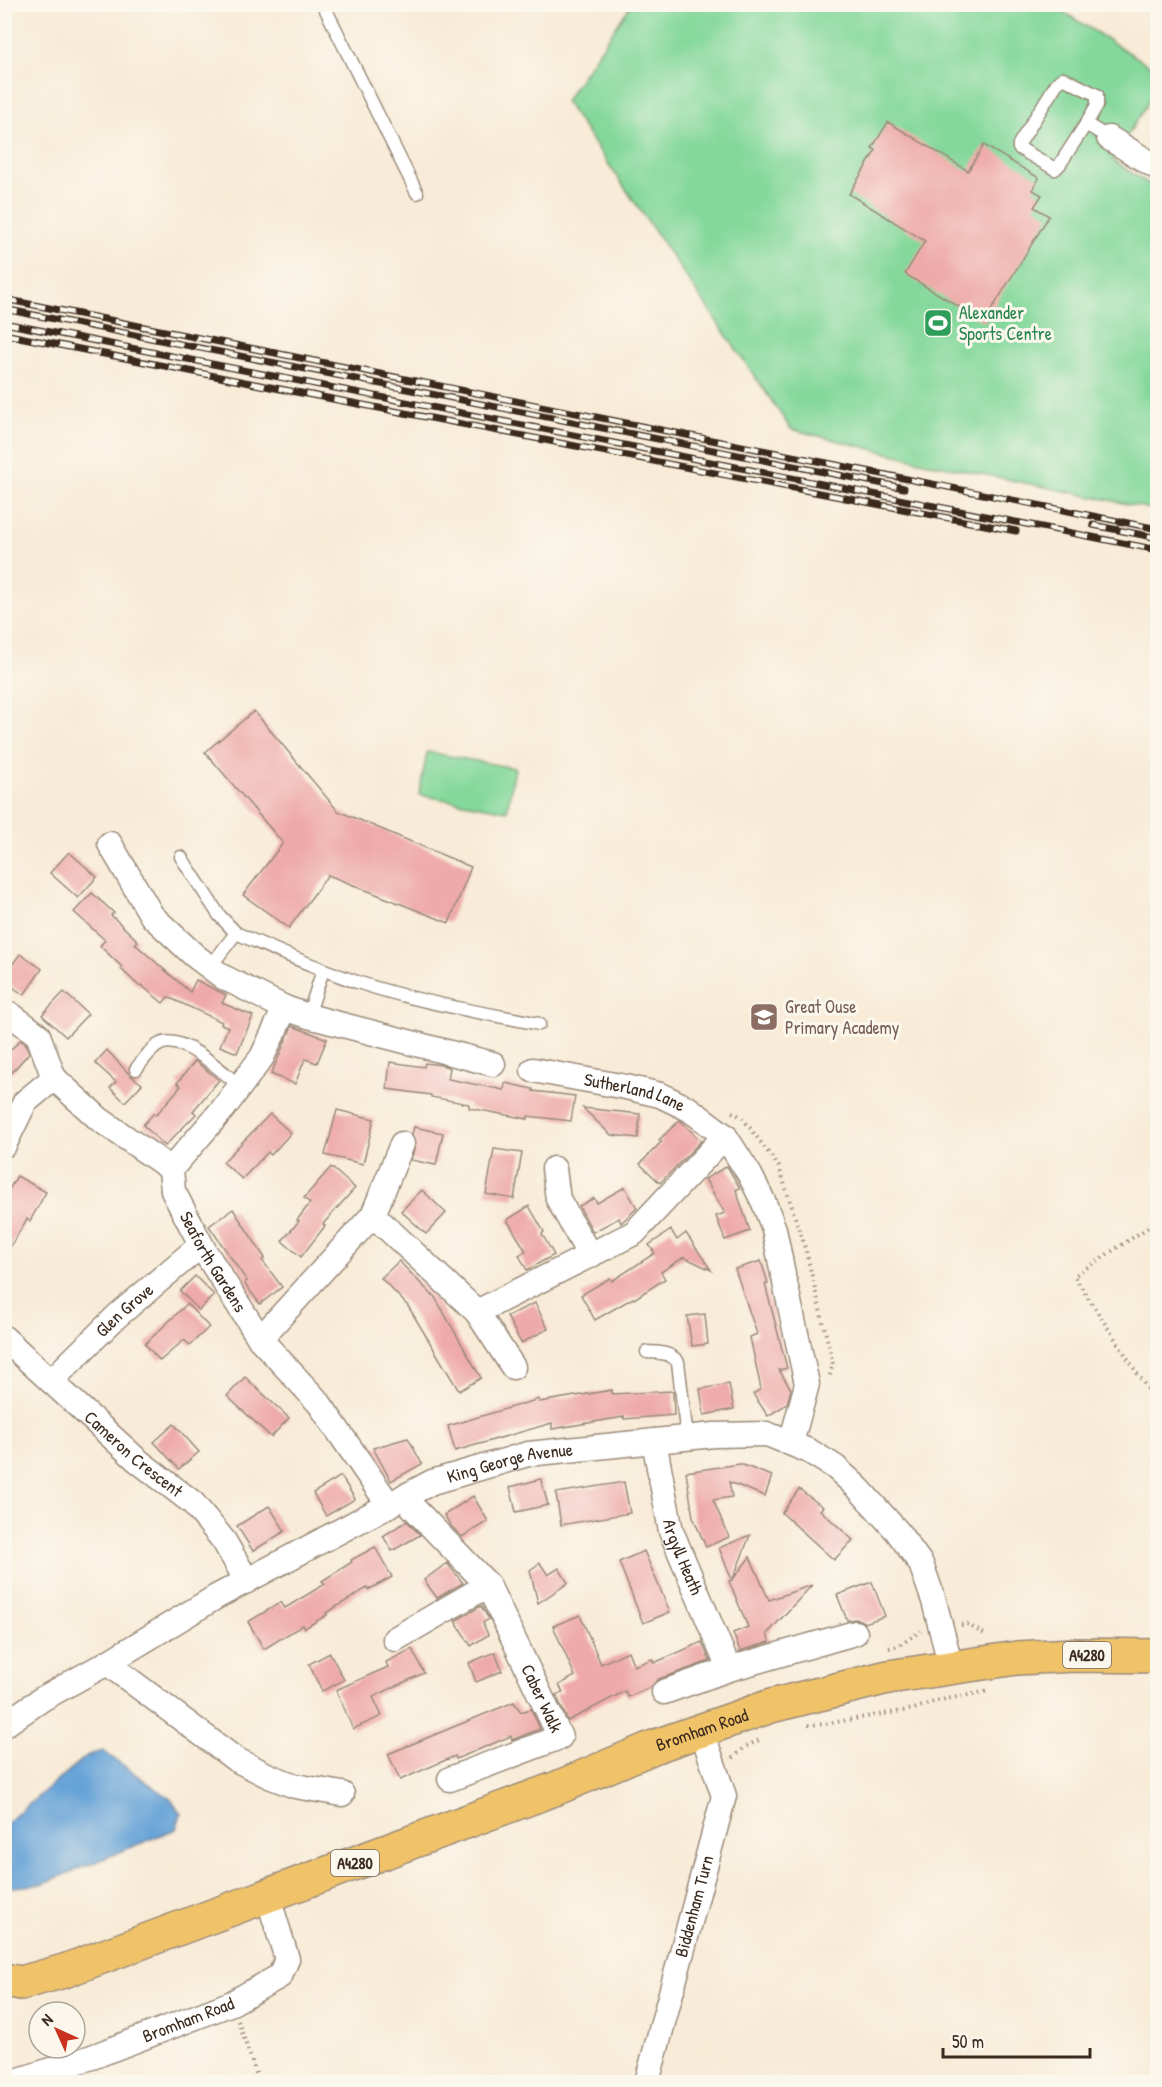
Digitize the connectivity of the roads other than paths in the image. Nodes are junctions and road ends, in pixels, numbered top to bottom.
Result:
1 (323, 4) edge
2 (1086, 124) junction
3 (1109, 138) joint
4 (1154, 158) edge
5 (417, 193) dead end
6 (110, 844) dead end
7 (180, 857) dead end
8 (236, 933) junction
9 (210, 967) junction
10 (323, 970) junction
11 (285, 1008) junction
12 (10, 1014) dead end
13 (308, 1016) junction
14 (539, 1024) dead end
15 (492, 1064) dead end
16 (136, 1069) dead end
17 (533, 1070) dead end
18 (54, 1078) junction
19 (240, 1087) junction
20 (725, 1136) junction
21 (402, 1144) dead end
22 (4, 1145) edge
23 (171, 1169) junction
24 (554, 1169) dead end
25 (373, 1215) junction
26 (201, 1245) junction
27 (590, 1256) junction
28 (477, 1312) junction
29 (4, 1338) edge
30 (260, 1339) junction
31 (647, 1352) dead end
32 (513, 1367) dead end
33 (51, 1381) junction
34 (687, 1438) junction
35 (654, 1441) junction
36 (792, 1443) junction
37 (396, 1501) junction
38 (247, 1581) junction
39 (488, 1585) junction
40 (855, 1633) dead end
41 (395, 1639) dead end
42 (1158, 1656) edge
43 (107, 1663) junction
44 (951, 1667) junction
45 (729, 1669) junction
46 (663, 1692) dead end
47 (4, 1725) edge
48 (702, 1732) junction
49 (450, 1779) dead end
50 (342, 1794) dead end
51 (268, 1897) junction
52 (4, 1980) edge
53 (13, 2082) edge
54 (647, 2082) edge

1 - 5 lane
2 - 2 lane
2 - 3 lane
3 - 4 street
6 - 9 street
7 - 8 lane
8 - 9 lane
8 - 10 lane
9 - 11 street
10 - 13 lane
10 - 14 lane
11 - 13 street
11 - 19 street
12 - 18 street
13 - 15 street
16 - 19 lane
17 - 20 street, Sutherland Lane
18 - 22 street
18 - 23 street
19 - 23 street
20 - 27 street
20 - 36 street, Sutherland Lane
21 - 25 street
23 - 26 street, Seaforth Gardens
24 - 27 street
25 - 28 street
25 - 30 street
26 - 30 street, Seaforth Gardens
26 - 33 street, Glen Grove
27 - 28 street
28 - 32 street
29 - 33 street, Cameron Crescent
30 - 37 street, Seaforth Gardens
31 - 34 lane
33 - 38 street, Cameron Crescent
34 - 35 street, King George Avenue
34 - 36 street, King George Avenue
35 - 37 street, King George Avenue
35 - 45 street, Argyll Heath
36 - 44 street, King George Avenue
37 - 38 street, King George Avenue
37 - 39 street, Caber Walk
38 - 43 street, King George Avenue
39 - 41 street
39 - 49 street, Caber Walk
40 - 45 street
42 - 44 main road, Bromham Road / A4280
43 - 47 street, King George Avenue
43 - 50 street
44 - 48 main road, Bromham Road / A4280
45 - 46 street
48 - 51 main road, Bromham Road / A4280
48 - 54 street, Biddenham Turn
51 - 52 main road, Bromham Road / A4280
51 - 53 street, Bromham Road

